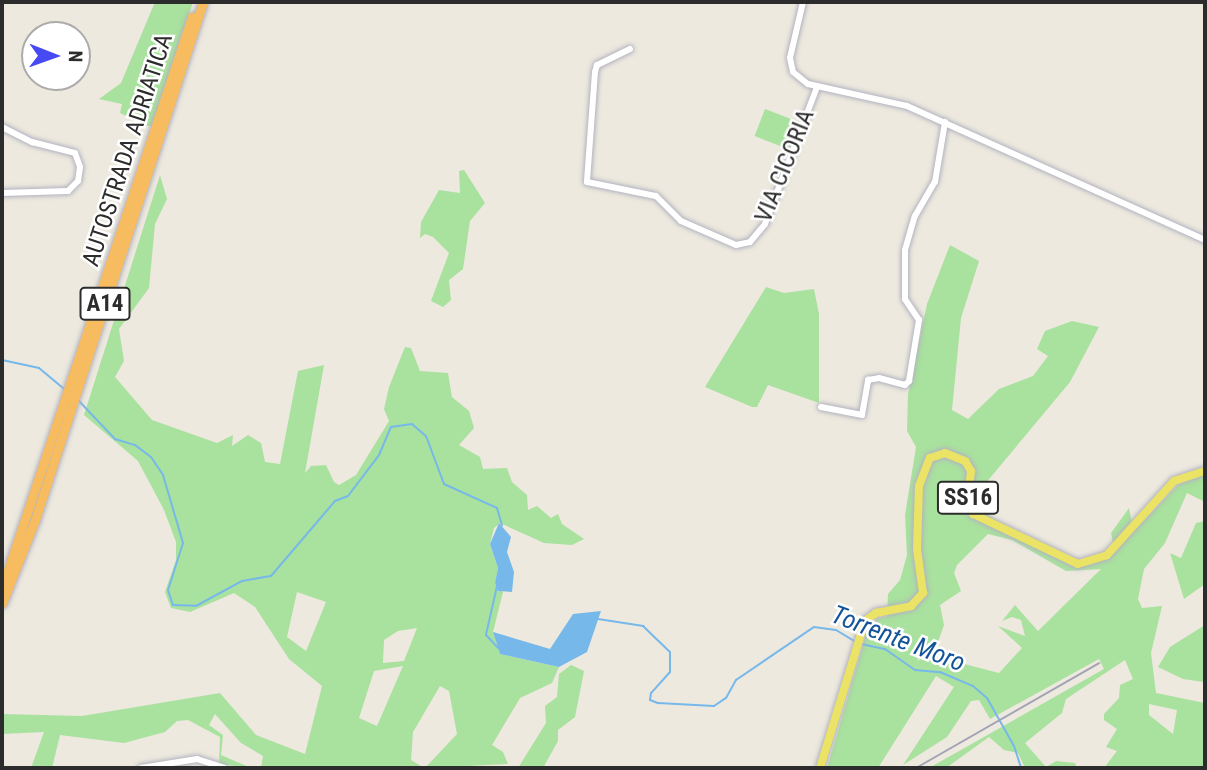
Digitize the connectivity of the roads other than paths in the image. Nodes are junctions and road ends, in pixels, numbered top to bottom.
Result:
1 (197, 2) edge
2 (203, 2) edge
3 (803, 2) edge
4 (630, 49) dead end
5 (817, 87) junction
6 (945, 122) junction
7 (2, 127) edge
8 (2, 193) edge
9 (1205, 240) edge
10 (821, 407) dead end
11 (1205, 471) edge
12 (2, 588) edge
13 (2, 603) edge
14 (141, 768) edge
15 (224, 768) edge
16 (820, 768) edge

1 - 12 highway, AUTOSTRADA ADRIATICA / A14
2 - 13 highway, AUTOSTRADA ADRIATICA / A14
3 - 5 street
4 - 5 street, VIA CICORIA
5 - 6 street
6 - 9 street
6 - 10 street
7 - 8 street
11 - 16 main road, SS16
14 - 15 street

